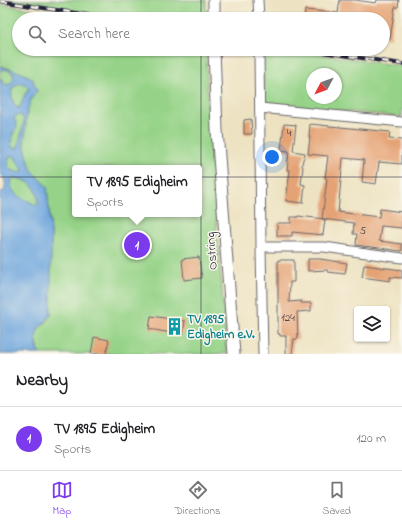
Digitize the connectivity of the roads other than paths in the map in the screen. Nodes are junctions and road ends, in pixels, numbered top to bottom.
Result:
1 (214, 0) edge
2 (258, 0) edge
3 (214, 12) edge
4 (259, 12) edge
5 (214, 56) edge
6 (259, 56) edge
7 (260, 108) junction
8 (402, 122) edge
9 (260, 247) junction
10 (402, 258) edge
11 (234, 354) edge
12 (263, 354) edge

1 - 3 street
2 - 4 street
5 - 11 street, Ostring
6 - 7 street
7 - 8 street
7 - 9 street
9 - 10 street
9 - 12 street

